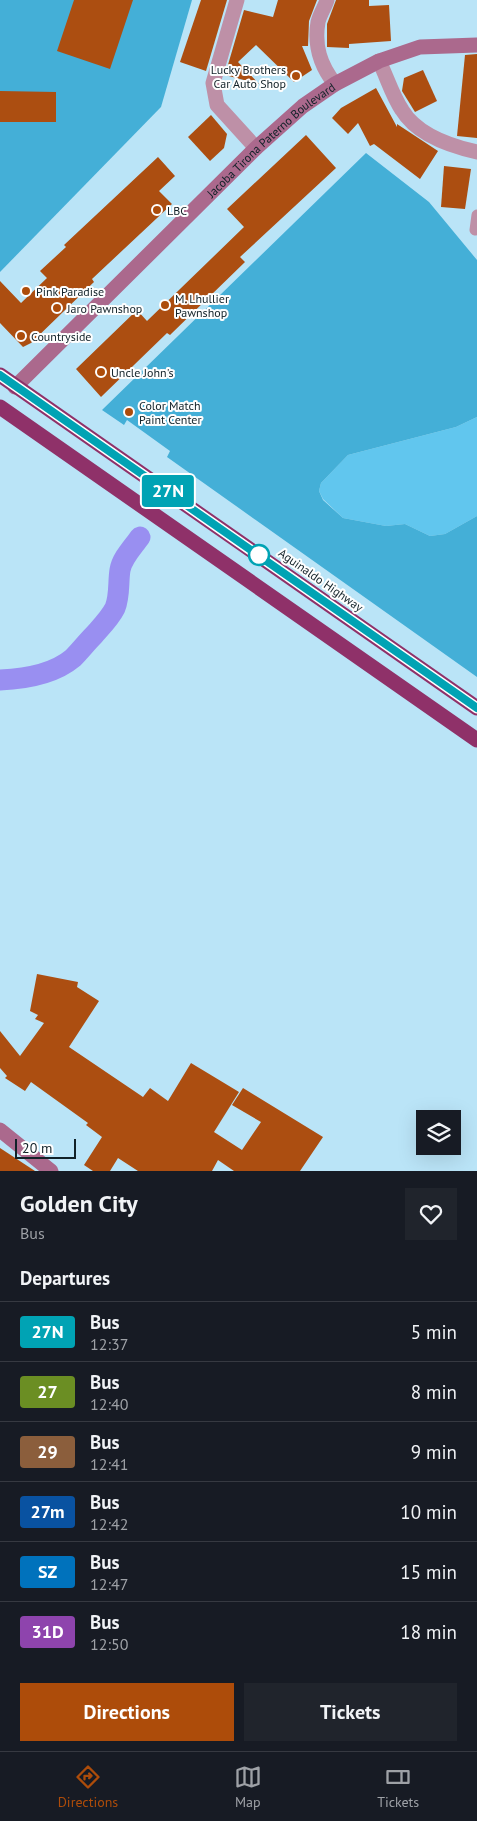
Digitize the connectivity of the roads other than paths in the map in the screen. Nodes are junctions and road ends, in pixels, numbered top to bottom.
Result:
1 (238, 0) edge
2 (327, 0) edge
3 (477, 45) edge
4 (379, 62) junction
5 (335, 84) junction
6 (256, 148) junction
7 (477, 152) edge
8 (477, 215) edge
9 (475, 230) dead end
10 (0, 376) edge
11 (15, 387) junction
12 (0, 407) edge
13 (477, 708) edge
14 (477, 740) edge
15 (0, 1130) edge
16 (51, 1171) edge

1 - 6 street
2 - 5 street
3 - 4 street, Jacoba Tirona Paterno Boulevard
4 - 5 street, Jacoba Tirona Paterno Boulevard
4 - 7 street
5 - 6 street, Jacoba Tirona Paterno Boulevard
6 - 11 street, Jacoba Tirona Paterno Boulevard
8 - 9 lane
10 - 11 highway, Aguinaldo Highway
11 - 13 highway, Aguinaldo Highway
12 - 14 highway
15 - 16 street

